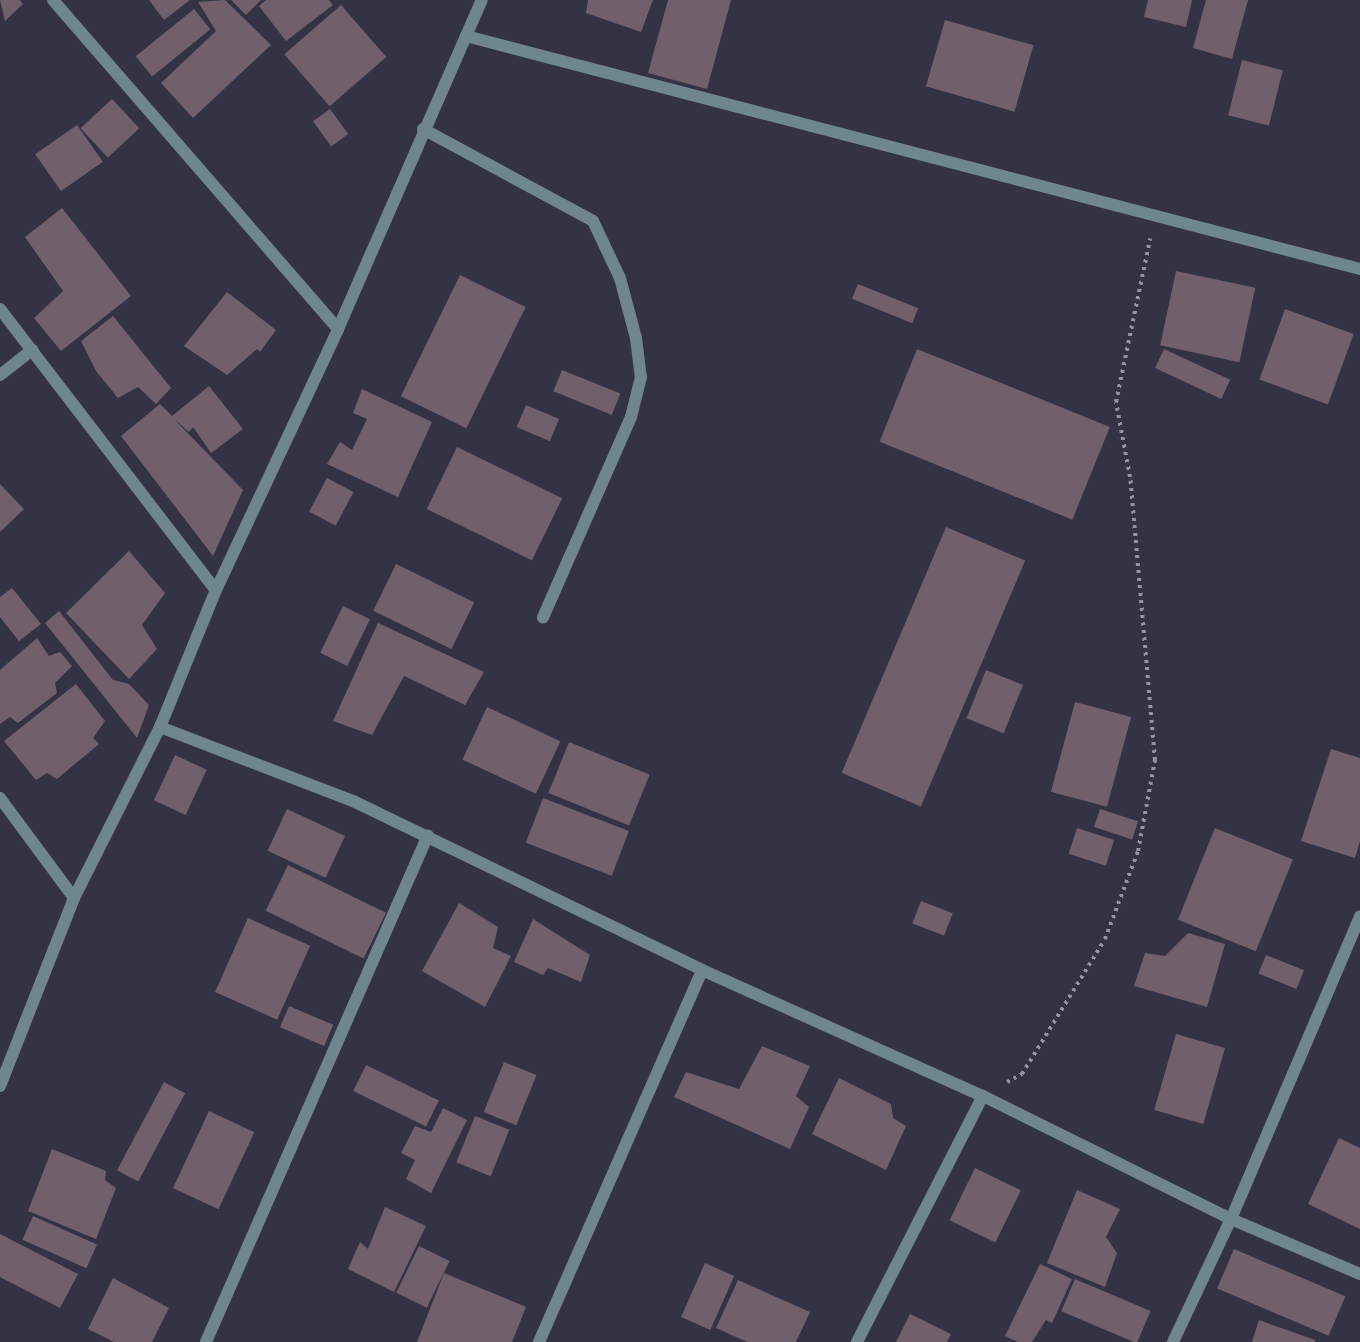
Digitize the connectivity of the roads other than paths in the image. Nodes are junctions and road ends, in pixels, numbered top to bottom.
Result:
1 (53, 0) edge
2 (482, 0) edge
3 (466, 36) junction
4 (423, 129) junction
5 (1360, 269) edge
6 (0, 309) edge
7 (338, 329) junction
8 (32, 350) junction
9 (0, 375) edge
10 (216, 590) junction
11 (543, 617) dead end
12 (160, 727) junction
13 (0, 798) edge
14 (428, 835) junction
15 (74, 898) junction
16 (1360, 916) edge
17 (702, 970) junction
18 (0, 1086) edge
19 (983, 1096) junction
20 (1231, 1219) junction
21 (1360, 1274) edge
22 (206, 1342) edge
23 (539, 1342) edge
24 (857, 1342) edge
25 (1173, 1342) edge

1 - 7 street
2 - 3 street
3 - 4 street
3 - 5 street
4 - 7 street
4 - 11 street
6 - 8 street
7 - 10 street
8 - 9 street
8 - 10 street
10 - 12 street
12 - 14 street
12 - 15 street
13 - 15 street
14 - 17 street
14 - 22 street
15 - 18 street
16 - 20 street
17 - 19 street
17 - 23 street
19 - 20 street
19 - 24 street
20 - 21 street
20 - 25 street

